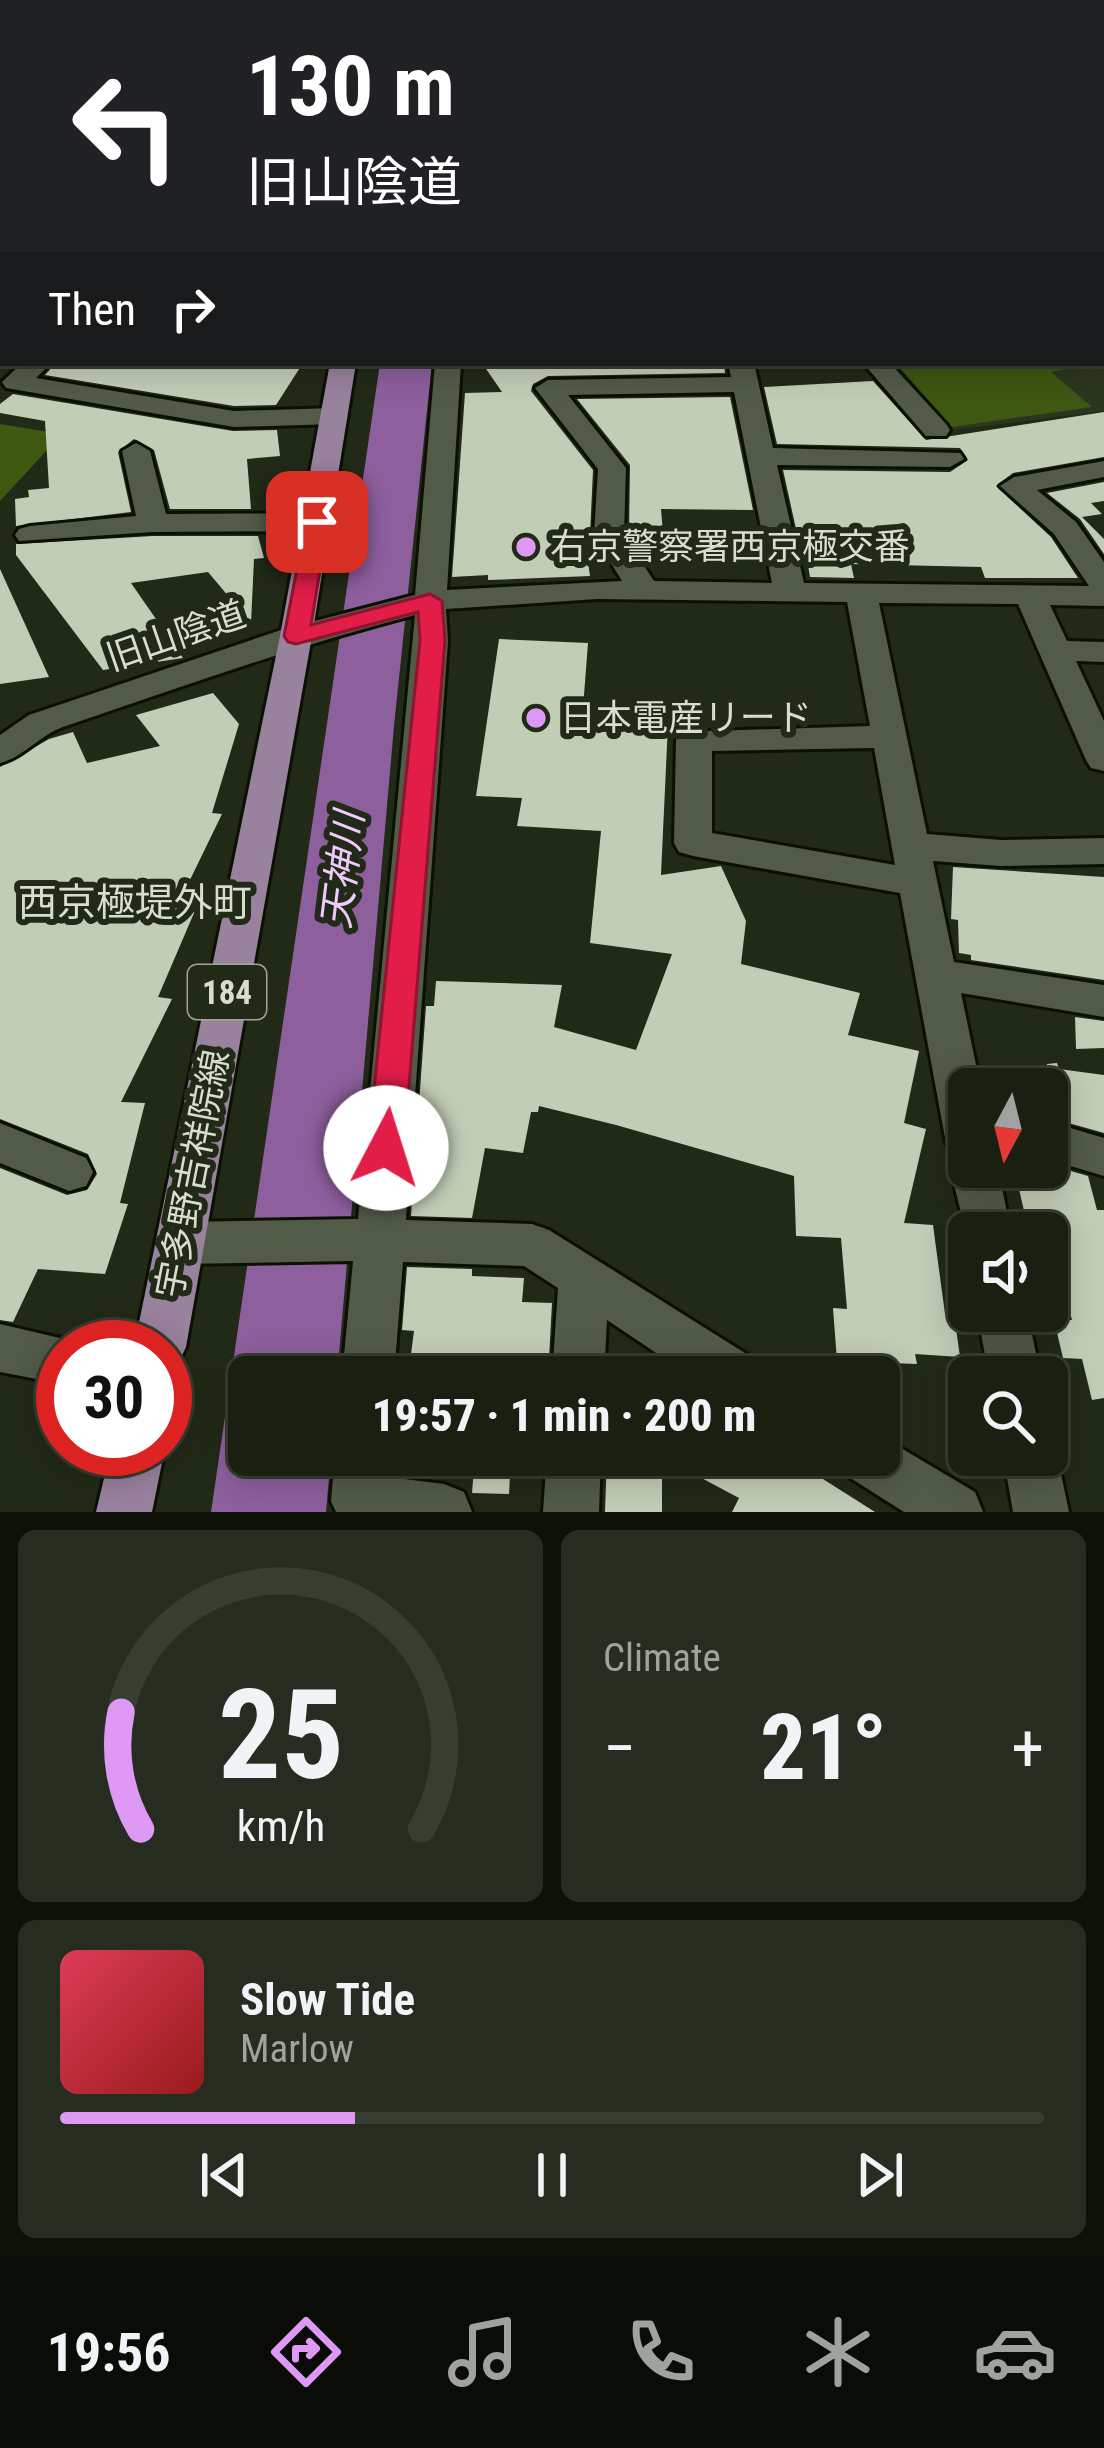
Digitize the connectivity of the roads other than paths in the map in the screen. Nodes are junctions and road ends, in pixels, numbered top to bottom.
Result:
1 (34, 366) edge
2 (343, 366) edge
3 (448, 366) edge
4 (879, 366) edge
5 (745, 373) edge
6 (335, 416) junction
7 (936, 430) dead end
8 (136, 451) dead end
9 (763, 456) junction
10 (950, 459) dead end
11 (1104, 469) edge
12 (317, 522) junction
13 (153, 523) junction
14 (30, 536) dead end
15 (1104, 585) edge
16 (644, 591) junction
17 (790, 592) junction
18 (861, 593) junction
19 (1030, 596) junction
20 (1104, 596) edge
21 (426, 602) junction
22 (310, 633) junction
23 (1054, 650) junction
24 (1104, 652) edge
25 (0, 712) edge
26 (41, 722) junction
27 (889, 737) junction
28 (0, 752) edge
29 (1104, 760) edge
30 (1104, 851) edge
31 (914, 865) junction
32 (936, 974) junction
33 (1104, 1001) edge
34 (955, 1068) edge
35 (0, 1142) edge
36 (1068, 1146) edge
37 (1104, 1157) edge
38 (69, 1172) dead end
39 (371, 1240) junction
40 (180, 1243) junction
41 (583, 1281) junction
42 (165, 1320) edge
43 (0, 1348) edge
44 (36, 1355) edge
45 (368, 1356) edge
46 (579, 1356) edge
47 (703, 1356) edge
48 (132, 1476) edge
49 (573, 1476) edge
50 (897, 1476) edge
51 (1034, 1476) edge
52 (360, 1478) edge
53 (124, 1512) edge
54 (444, 1512) edge
55 (571, 1512) edge
56 (955, 1512) edge
57 (1041, 1512) edge

1 - 6 street
2 - 6 main road, 宇多野吉祥院線 / 184
3 - 21 street
4 - 7 street
5 - 9 street
5 - 16 street
6 - 12 main road, 宇多野吉祥院線 / 184
8 - 13 street
9 - 10 street
9 - 17 street
11 - 15 street
12 - 13 street
12 - 22 main road, 宇多野吉祥院線 / 184
13 - 14 street
16 - 17 street, 旧山陰道
16 - 21 street, 旧山陰道
17 - 18 street, 旧山陰道
18 - 19 street, 旧山陰道
18 - 27 street
19 - 20 street, 旧山陰道
19 - 23 street
21 - 22 street, 旧山陰道
21 - 39 street
22 - 26 street, 旧山陰道
22 - 40 main road, 宇多野吉祥院線 / 184
23 - 24 street
23 - 29 street
25 - 26 street
26 - 28 street, 旧山陰道
27 - 31 street
27 - 31 street
30 - 31 street
31 - 32 street
32 - 33 street
32 - 34 street
35 - 38 street
36 - 37 street
39 - 40 street
39 - 41 street
39 - 45 street
40 - 42 main road, 宇多野吉祥院線 / 184
41 - 46 street
41 - 47 street
43 - 44 street
48 - 53 main road
49 - 55 street
50 - 56 street
51 - 57 street
52 - 54 street

